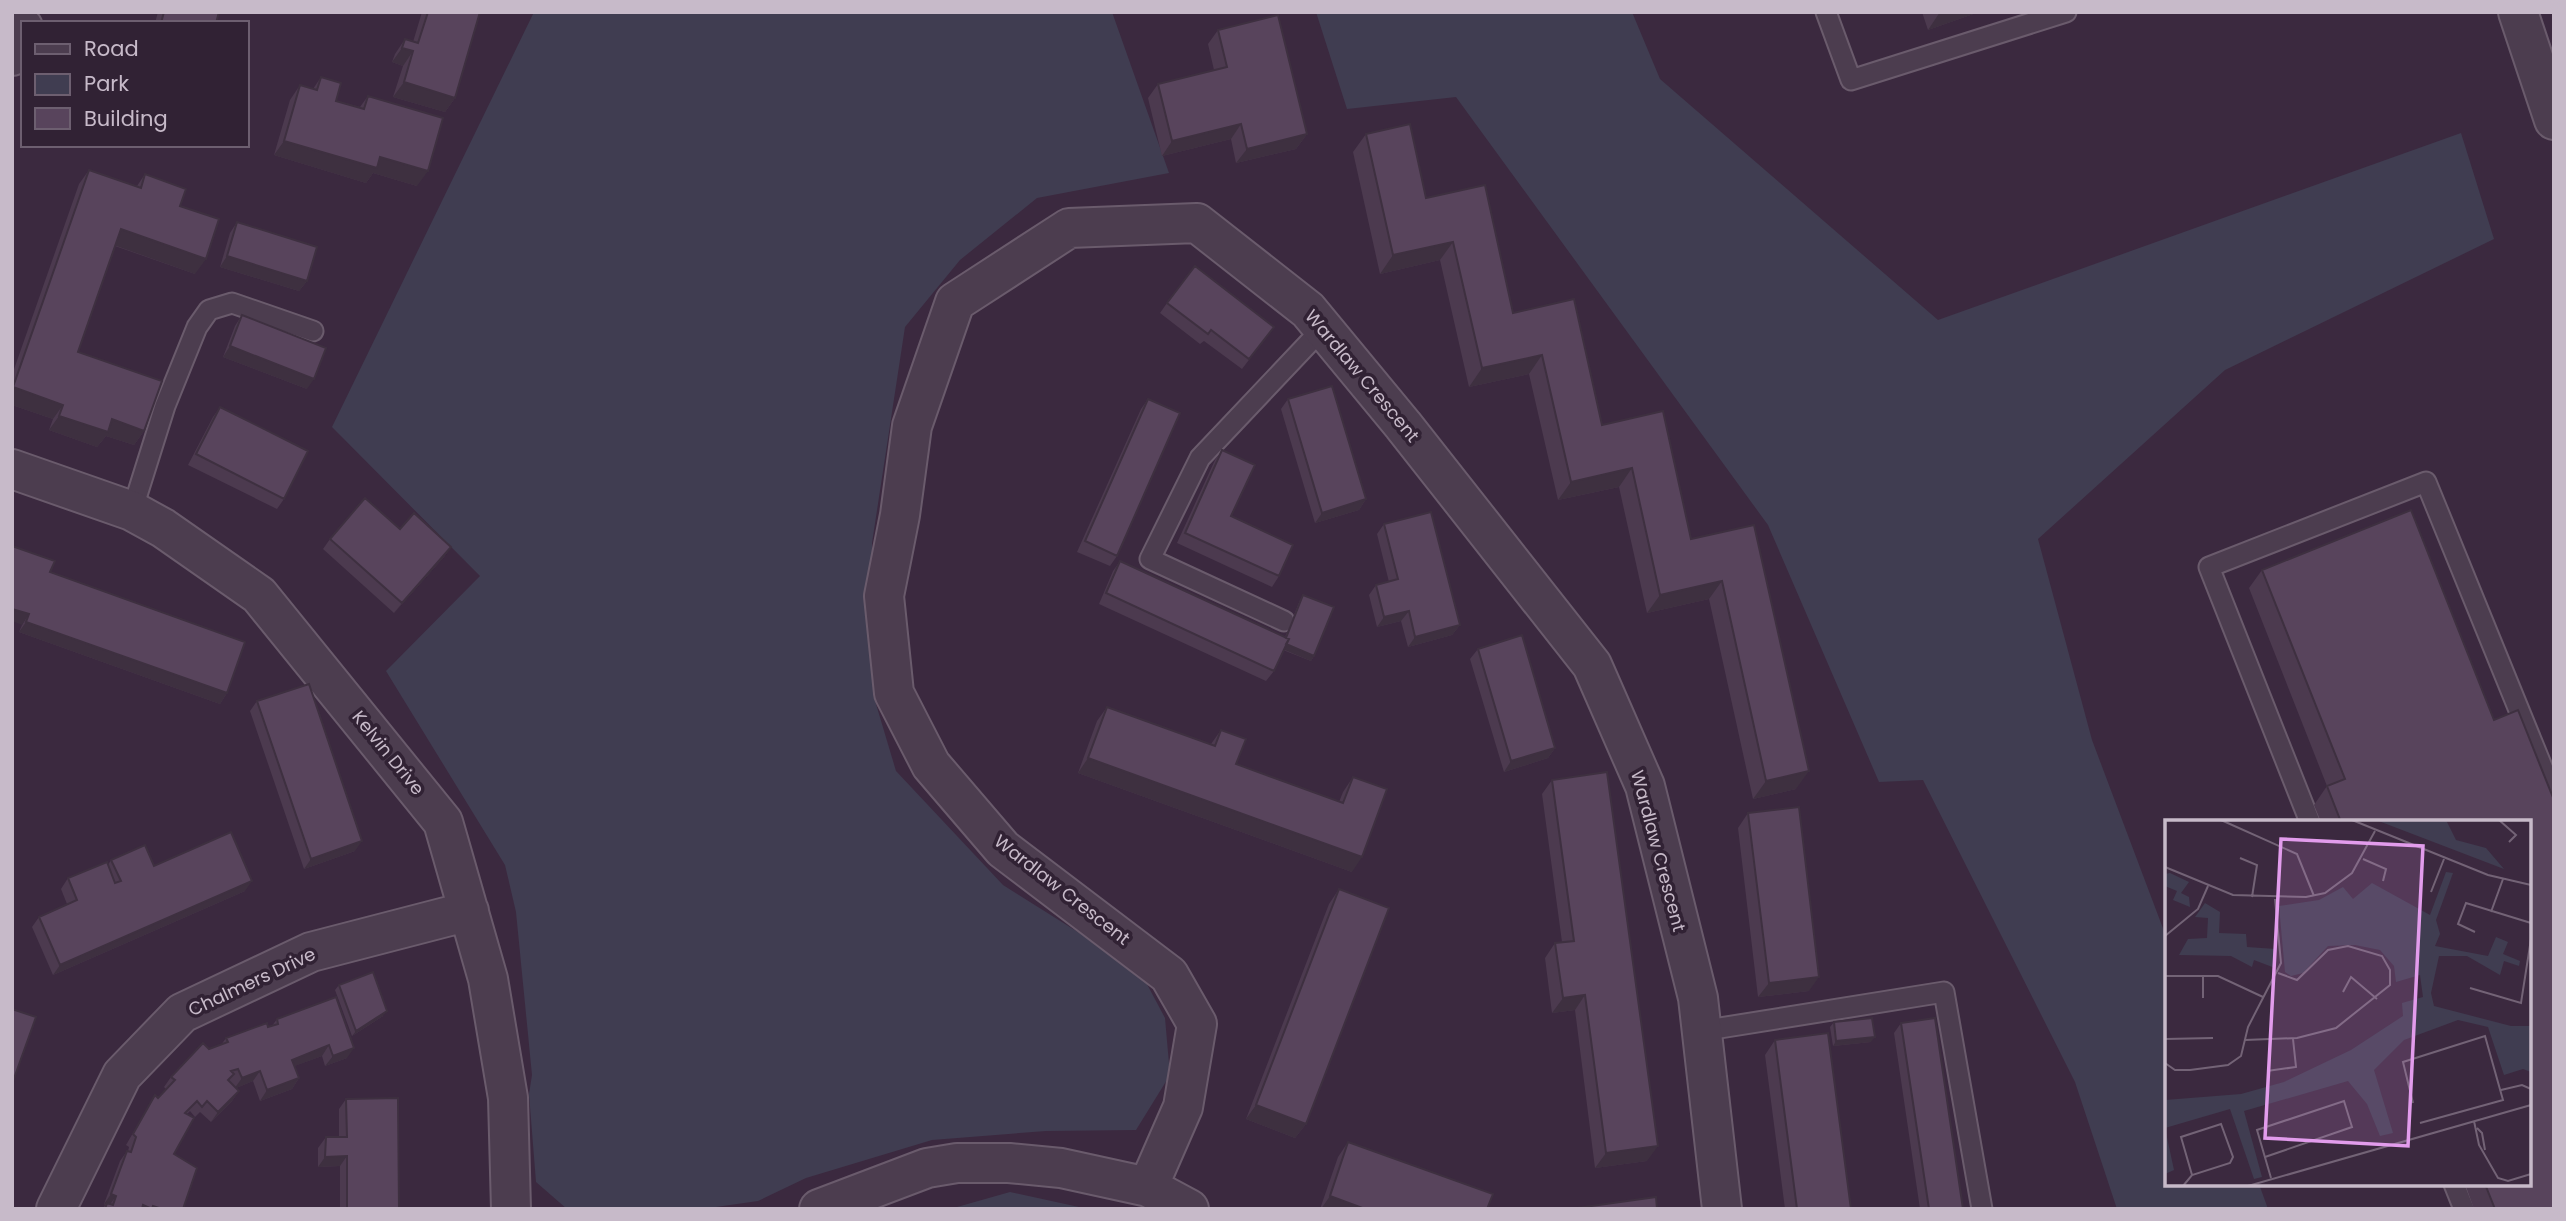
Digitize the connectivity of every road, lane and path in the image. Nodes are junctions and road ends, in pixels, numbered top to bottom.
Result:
1 (1826, 12) edge
2 (2066, 12) edge
3 (2518, 12) edge
4 (21, 31) edge
5 (12, 56) edge
6 (2554, 120) edge
7 (1323, 328) junction
8 (313, 331) dead end
9 (12, 469) edge
10 (132, 511) junction
11 (1284, 621) dead end
12 (2554, 796) edge
13 (2309, 820) edge
14 (469, 911) junction
15 (1701, 1031) junction
16 (2455, 1186) edge
17 (1148, 1187) junction
18 (55, 1209) edge
19 (511, 1209) edge
20 (819, 1209) edge
21 (1189, 1209) edge
22 (1722, 1209) edge
23 (1982, 1209) edge
24 (2464, 1209) edge

1 - 2 lane
3 - 6 street
4 - 5 street
7 - 11 lane
7 - 15 street, Wardlaw Crescent
7 - 17 street, Wardlaw Crescent
8 - 10 lane
9 - 10 street, Kelvin Drive
10 - 14 street, Kelvin Drive
12 - 13 lane
14 - 18 street, Chalmers Drive
14 - 19 street, Kelvin Drive
15 - 22 street, Wardlaw Crescent
15 - 23 lane
16 - 24 lane
17 - 20 street
17 - 21 street

